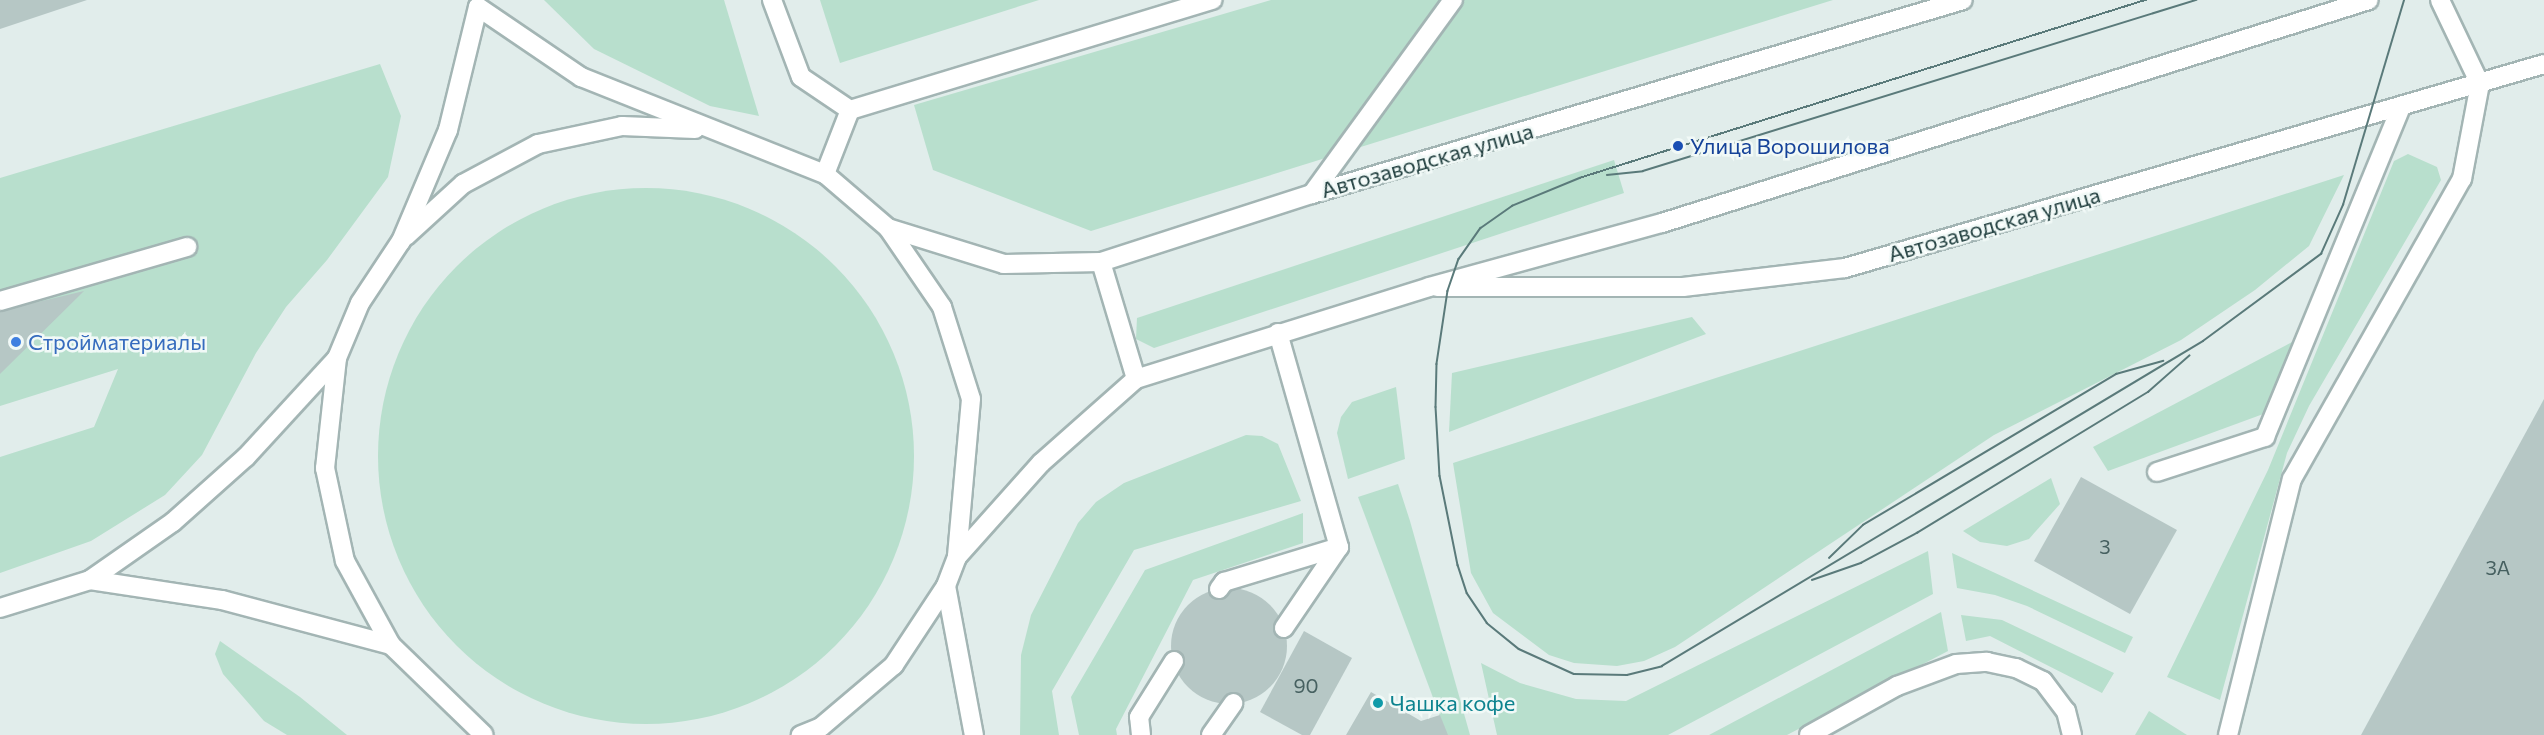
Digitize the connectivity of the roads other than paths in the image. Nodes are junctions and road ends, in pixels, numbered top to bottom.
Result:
1 (772, 0) edge
2 (1213, 0) edge
3 (1453, 0) edge
4 (1963, 0) edge
5 (2369, 0) edge
6 (2440, 0) edge
7 (476, 4) edge
8 (2544, 64) edge
9 (2480, 84) junction
10 (2401, 107) junction
11 (850, 110) junction
12 (707, 130) junction
13 (825, 174) junction
14 (1312, 194) junction
15 (888, 228) junction
16 (400, 241) junction
17 (187, 248) dead end
18 (1101, 262) junction
19 (1429, 287) junction
20 (0, 301) edge
21 (1278, 333) junction
22 (337, 358) junction
23 (1136, 379) junction
24 (2157, 472) dead end
25 (1339, 547) junction
26 (957, 557) junction
27 (90, 580) junction
28 (946, 586) junction
29 (1219, 589) dead end
30 (0, 608) edge
31 (1284, 628) dead end
32 (391, 645) junction
33 (1174, 662) dead end
34 (1233, 703) dead end
35 (484, 735) edge
36 (801, 735) edge
37 (974, 735) edge
38 (1141, 735) edge
39 (1211, 735) edge
40 (1809, 735) edge
41 (2072, 735) edge
42 (2228, 735) edge

1 - 11 main road
2 - 11 main road
3 - 14 main road
4 - 14 main road, Автозаводская улица
5 - 19 main road, Автозаводская улица
6 - 9 main road
7 - 12 main road
7 - 16 main road
8 - 9 main road, Автозаводская улица
9 - 10 main road, Автозаводская улица
9 - 42 main road
10 - 19 main road, Автозаводская улица
10 - 24 main road
11 - 13 main road
12 - 13 main road
12 - 16 main road
13 - 15 main road
14 - 18 main road, Автозаводская улица
15 - 18 main road, Автозаводская улица
15 - 26 main road
16 - 22 main road
17 - 20 main road
18 - 23 main road
19 - 21 main road, Автозаводская улица
21 - 23 main road, Автозаводская улица
21 - 25 main road
22 - 27 main road
22 - 32 main road
23 - 26 main road, Автозаводская улица
25 - 29 main road
25 - 31 main road
26 - 28 main road
27 - 30 main road
27 - 32 main road
28 - 36 main road
28 - 37 main road
32 - 35 main road
33 - 38 main road
34 - 39 main road
40 - 41 main road

